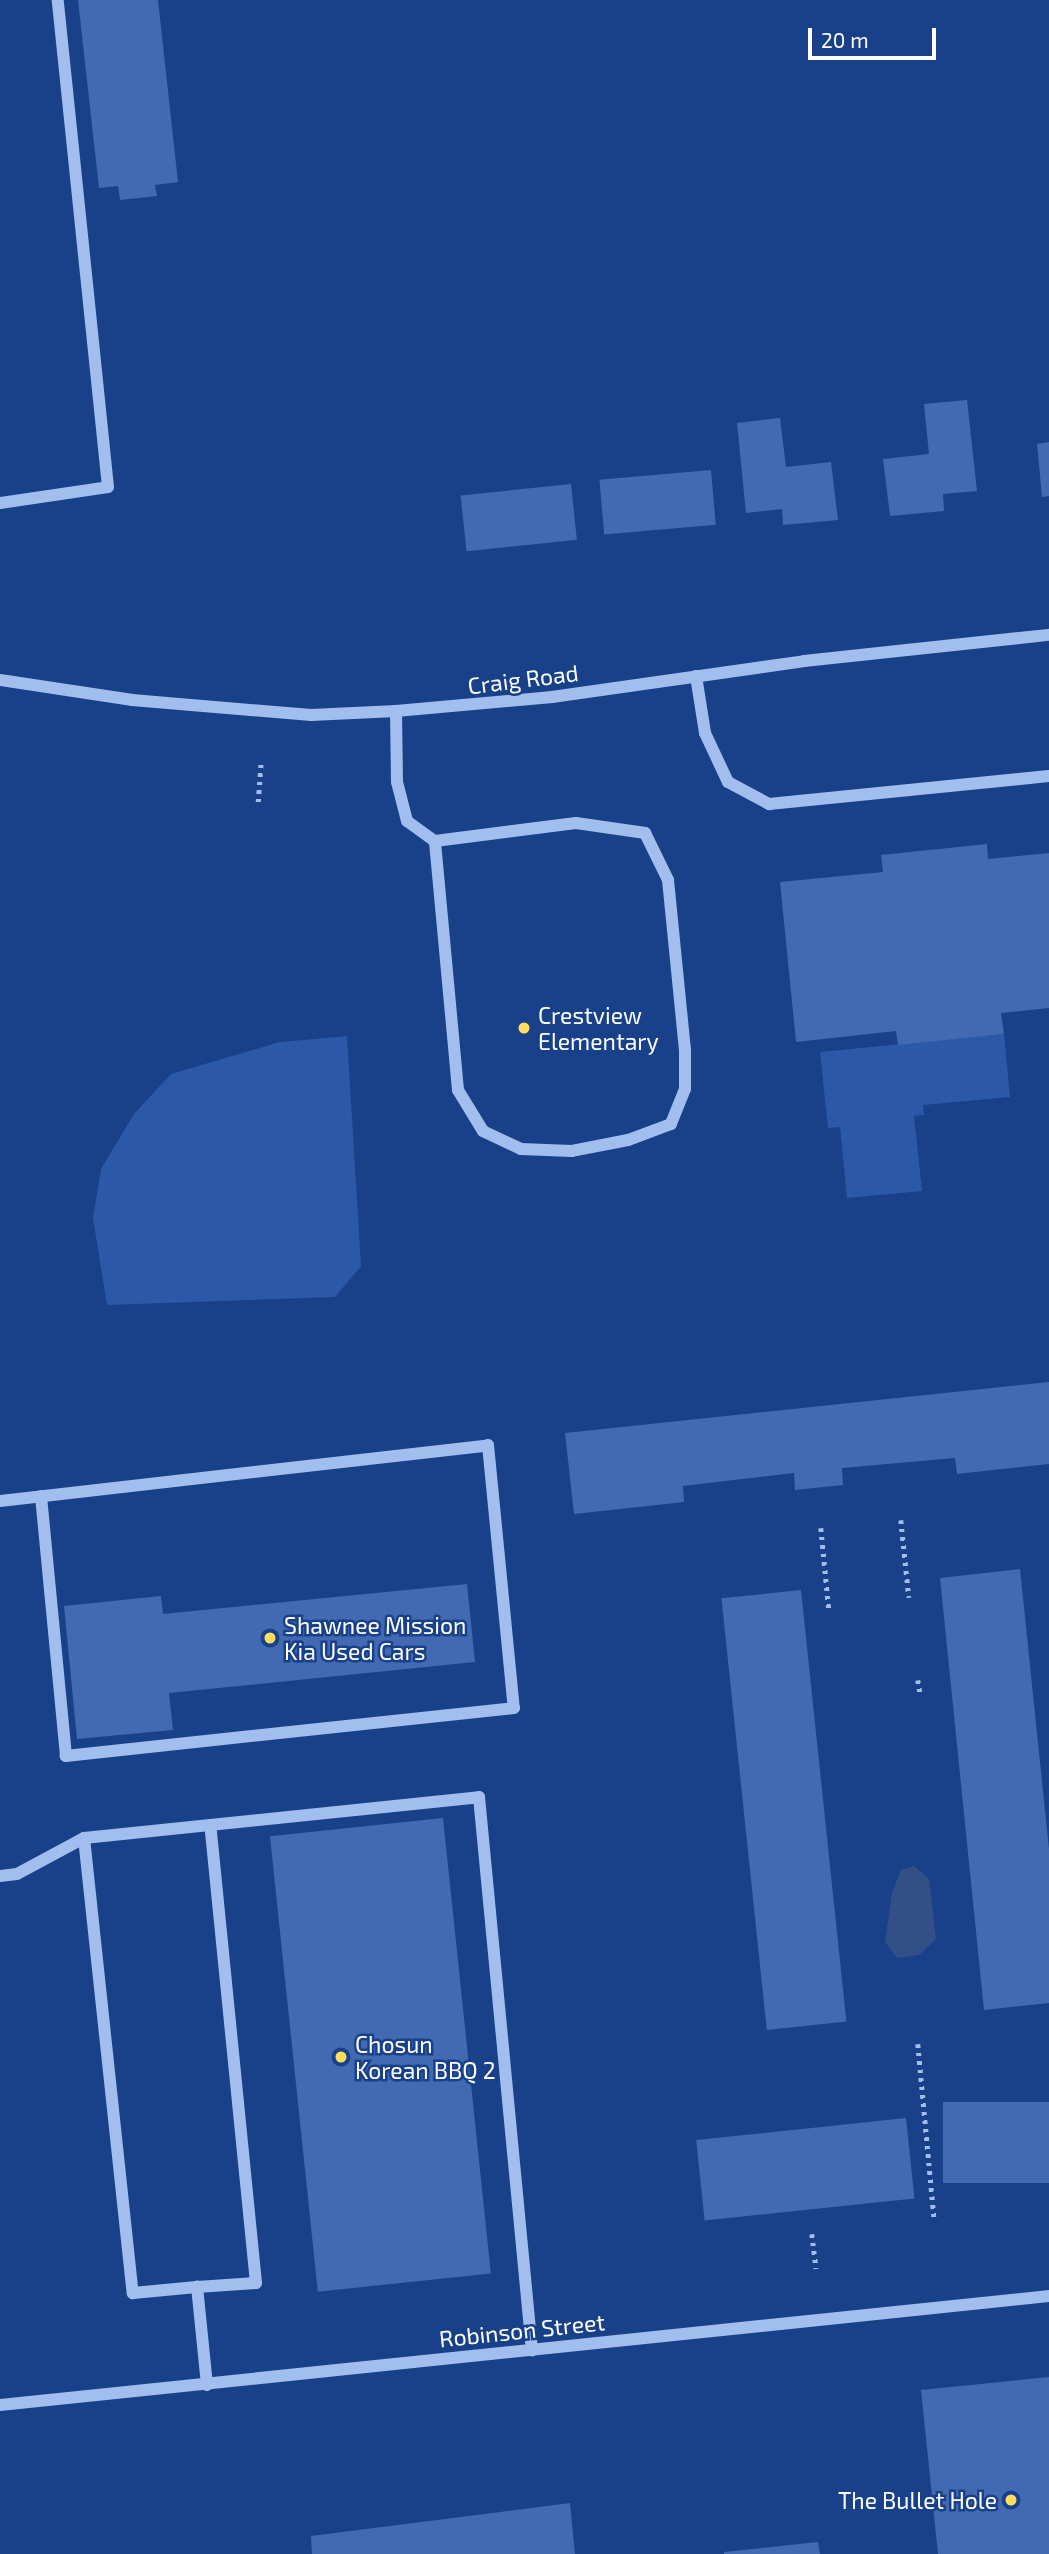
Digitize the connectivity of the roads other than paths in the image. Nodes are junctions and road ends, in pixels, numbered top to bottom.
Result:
1 (58, 0) edge
2 (0, 503) edge
3 (1049, 635) edge
4 (696, 676) junction
5 (0, 680) edge
6 (396, 711) junction
7 (1049, 776) edge
8 (435, 841) junction
9 (41, 1496) junction
10 (0, 1501) edge
11 (211, 1825) junction
12 (84, 1838) junction
13 (0, 1876) edge
14 (197, 2287) junction
15 (1049, 2296) edge
16 (532, 2350) junction
17 (206, 2385) junction
18 (0, 2405) edge

1 - 2 street
3 - 4 street, Craig Road
4 - 6 street, Craig Road
4 - 7 street
5 - 6 street, Craig Road
6 - 8 street
8 - 8 street
9 - 9 street
9 - 10 street
11 - 12 street
11 - 14 street
11 - 16 street
12 - 13 street
12 - 14 street
14 - 17 street
15 - 16 street, Robinson Street
16 - 17 street, Robinson Street
17 - 18 street, Robinson Street

